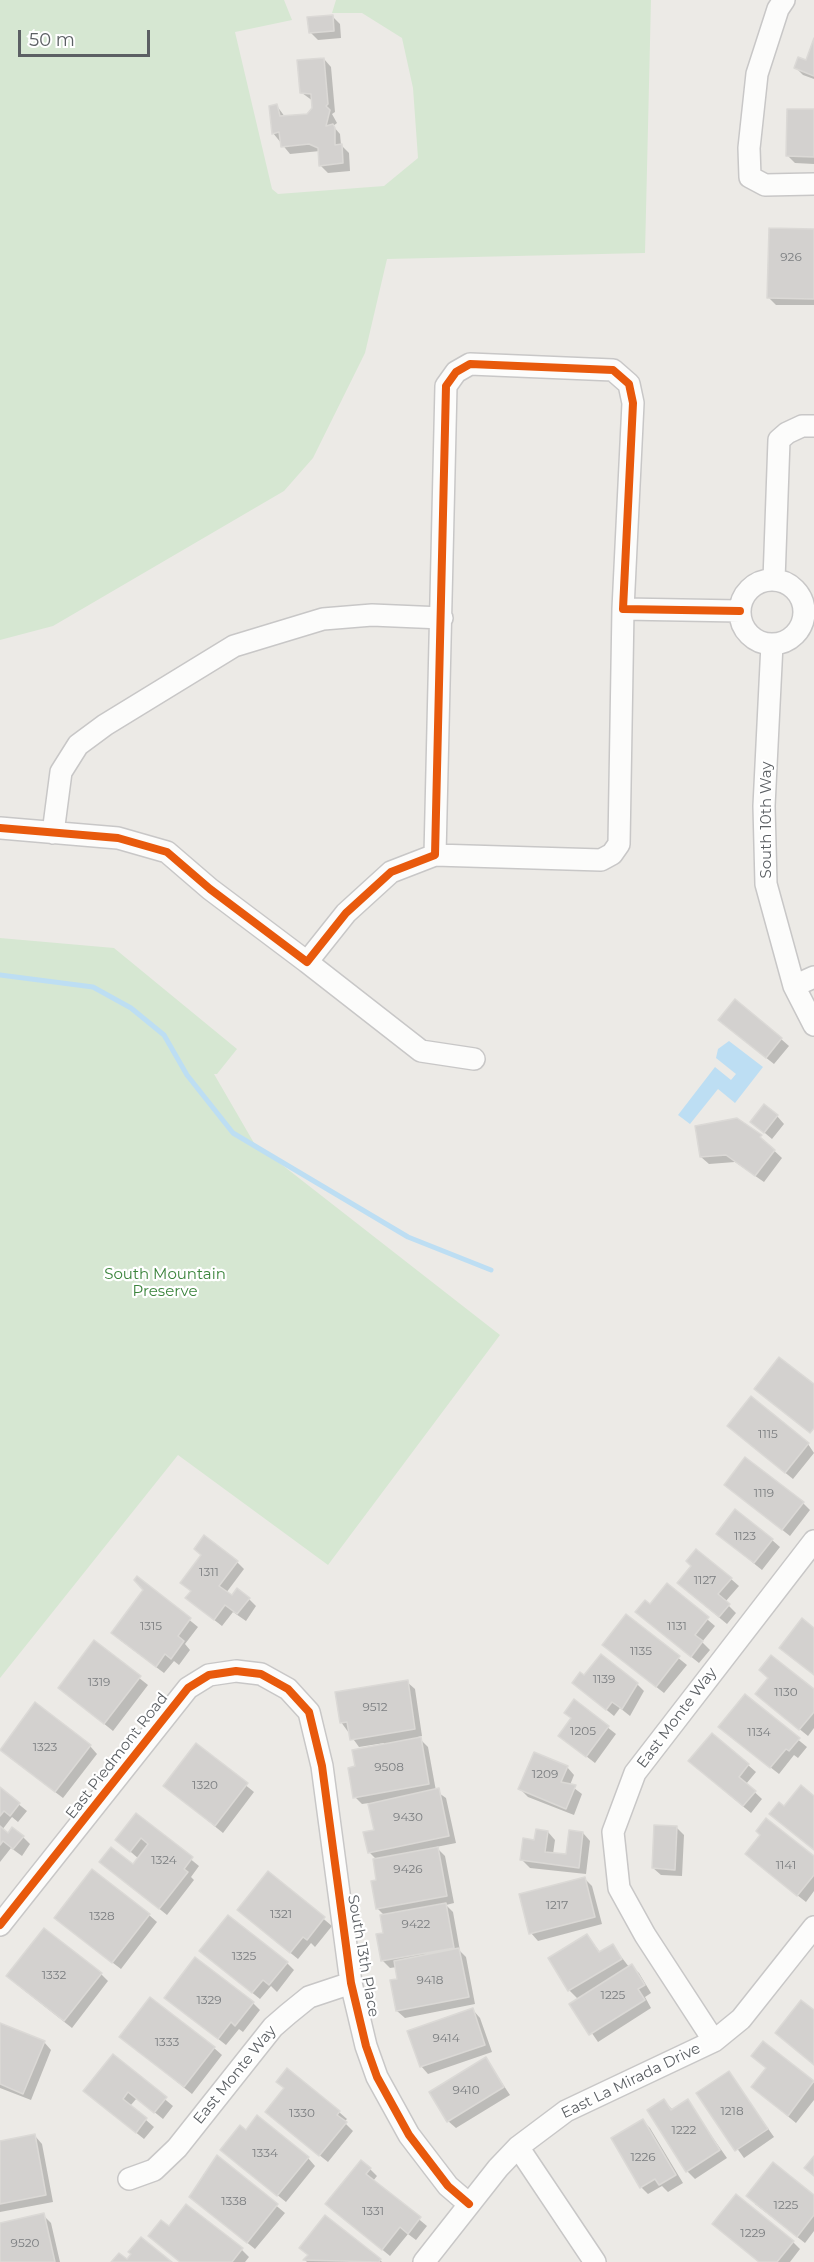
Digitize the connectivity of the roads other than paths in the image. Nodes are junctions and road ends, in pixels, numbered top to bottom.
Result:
1 (784, 0) edge
2 (814, 184) edge
3 (814, 426) edge
4 (774, 580) junction
5 (623, 609) junction
6 (740, 611) junction
7 (809, 613) edge
8 (442, 618) junction
9 (772, 644) junction
10 (0, 828) edge
11 (53, 833) junction
12 (435, 855) junction
13 (307, 962) junction
14 (814, 976) edge
15 (794, 986) junction
16 (814, 1024) edge
17 (474, 1059) dead end
18 (814, 1541) edge
19 (288, 1689) joint
20 (0, 1925) edge
21 (814, 1927) edge
22 (351, 1983) junction
23 (714, 2041) junction
24 (518, 2147) junction
25 (129, 2179) dead end
26 (469, 2204) junction
27 (424, 2262) edge
28 (595, 2262) edge

1 - 2 street
3 - 4 street
4 - 6 street
4 - 7 street
5 - 6 street
5 - 8 street
5 - 12 street
6 - 9 street
7 - 9 street
8 - 11 street
8 - 12 street
9 - 15 street, South 10th Way
10 - 11 street
11 - 13 street
12 - 13 street
13 - 17 street
14 - 15 street
15 - 16 street, South 10th Way
18 - 23 street, East Monte Way
19 - 20 street, East Piedmont Road
19 - 22 street, South 13th Place
21 - 23 street, East La Mirada Drive
22 - 25 street, East Monte Way
22 - 26 street, South 13th Place
23 - 24 street, East La Mirada Drive
24 - 26 street, East La Mirada Drive
24 - 28 street
26 - 27 street, East La Mirada Drive

